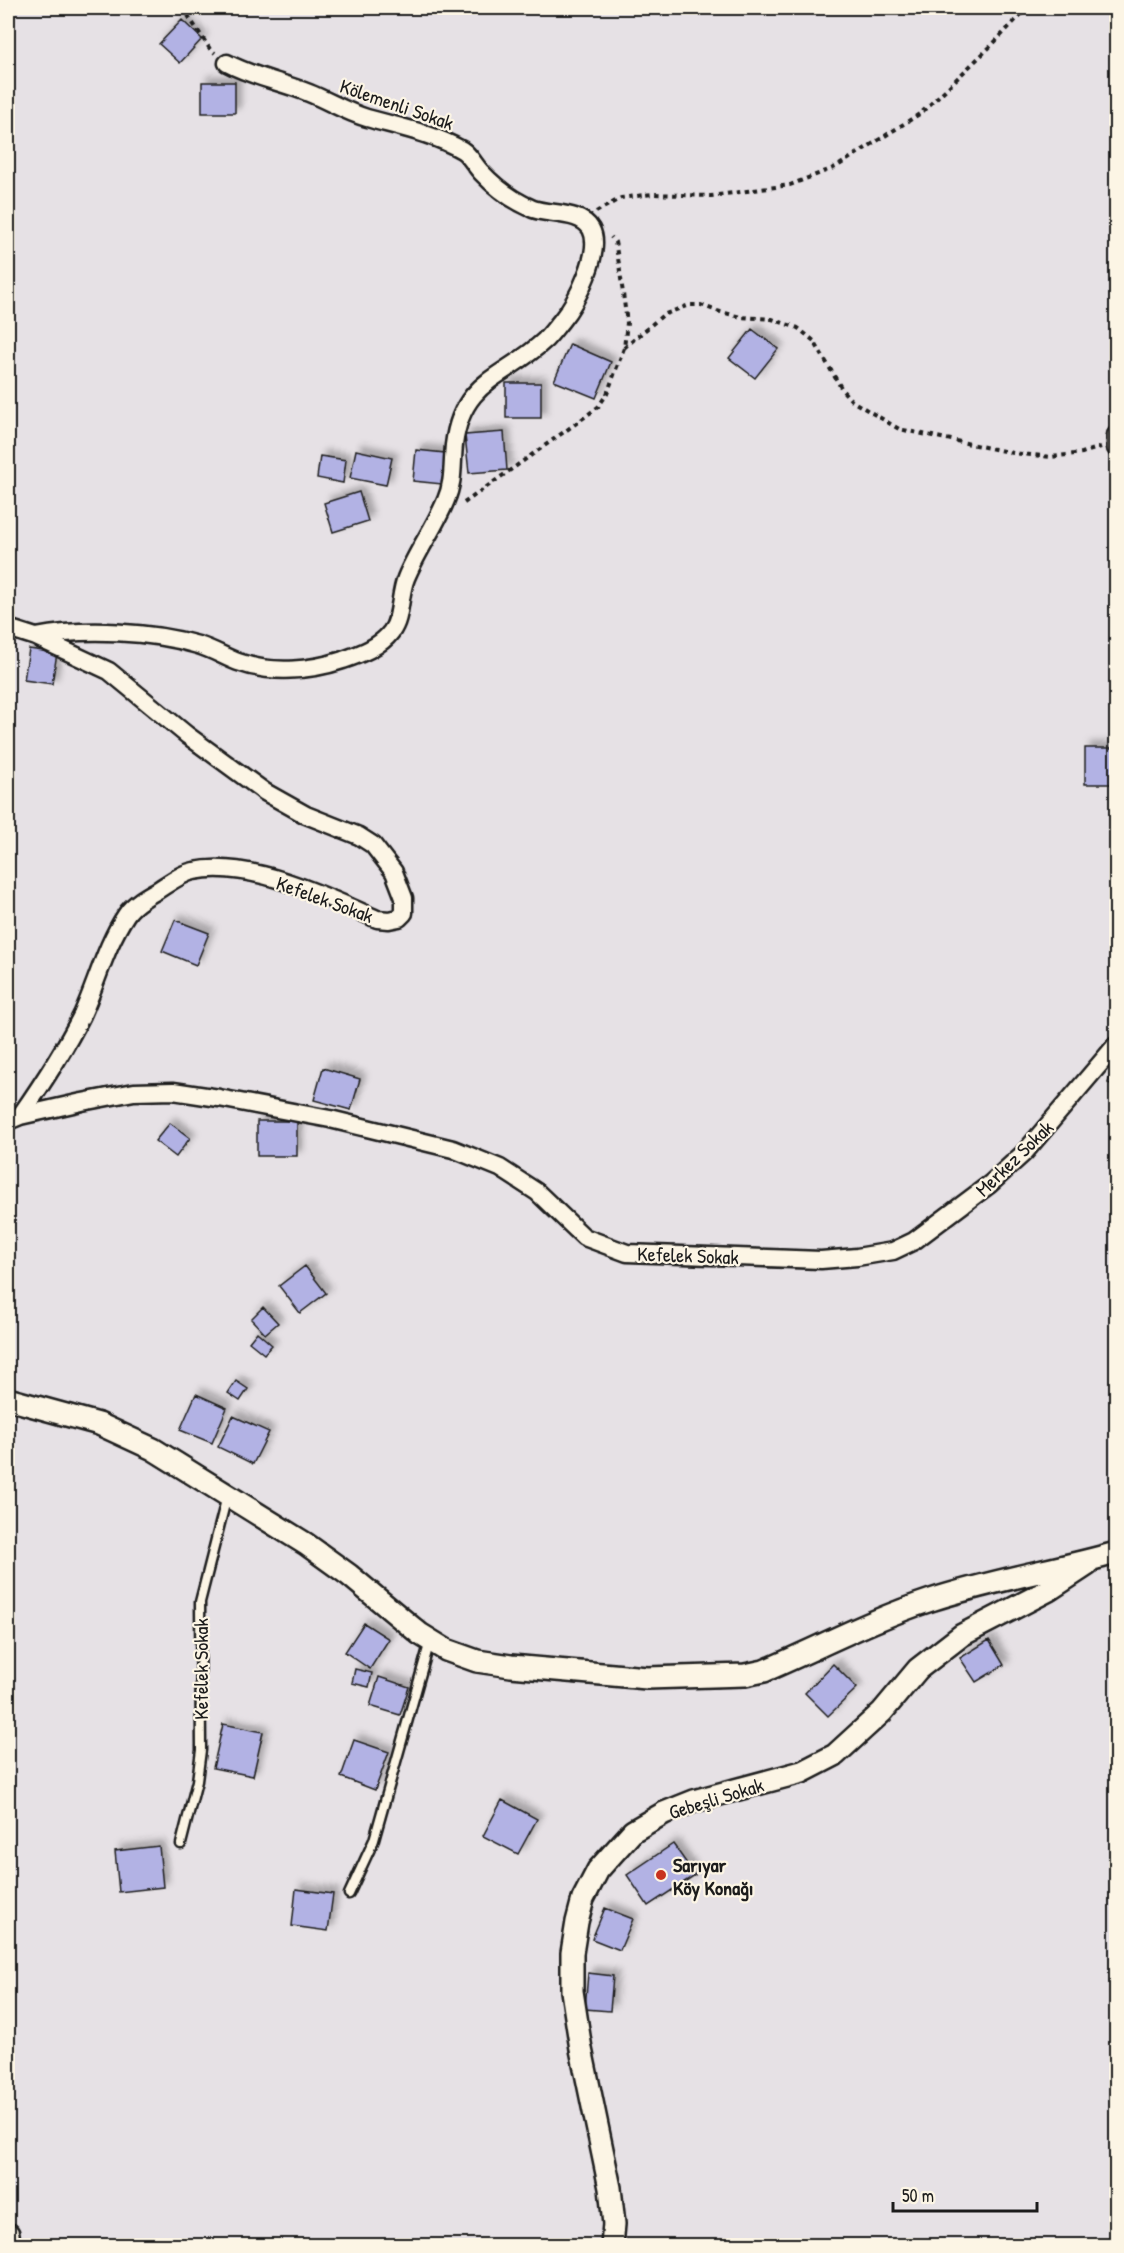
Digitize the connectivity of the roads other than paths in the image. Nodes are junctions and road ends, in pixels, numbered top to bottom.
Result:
1 (227, 63) road end
2 (8, 628) edge
3 (36, 638) junction
4 (1116, 1045) edge
5 (14, 1119) edge
6 (893, 1251) joint
7 (8, 1399) edge
8 (227, 1496) junction
9 (1116, 1553) edge
10 (1095, 1559) junction
11 (430, 1641) junction
12 (181, 1844) dead end
13 (349, 1894) dead end
14 (8, 2234) edge
15 (9, 2246) edge
16 (612, 2246) edge

1 - 3 street, Kölemenli Sokak
2 - 3 street, Kefelek Sokak
3 - 5 street, Kefelek Sokak
4 - 6 street, Merkez Sokak
5 - 6 street, Kefelek Sokak
7 - 8 street
8 - 11 street
8 - 12 lane, Kefelek Sokak
9 - 10 street
10 - 11 street
10 - 16 street, Gebeşli Sokak
11 - 13 lane
14 - 15 street

